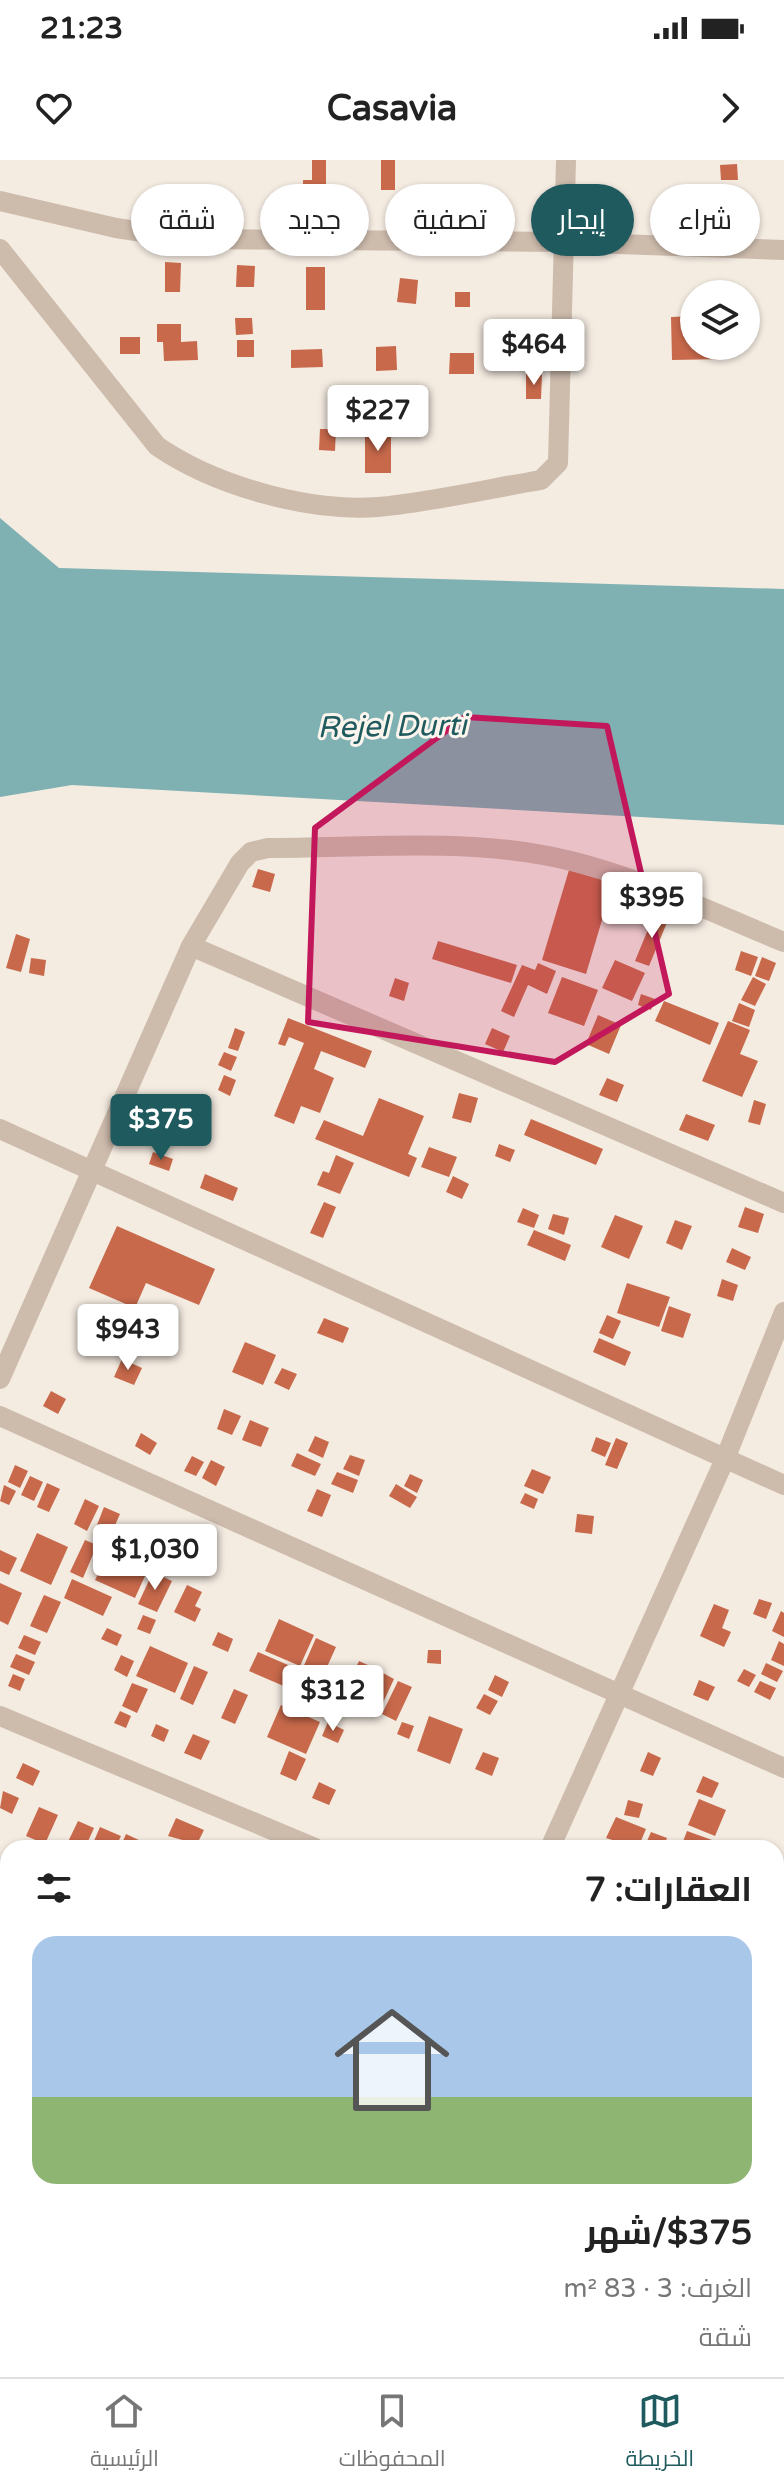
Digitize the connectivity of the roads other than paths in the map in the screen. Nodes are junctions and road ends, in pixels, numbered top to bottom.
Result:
1 (566, 160) edge
2 (565, 184) edge
3 (0, 201) edge
4 (531, 242) edge
5 (634, 245) edge
6 (0, 249) edge
7 (784, 250) edge
8 (564, 256) edge
9 (784, 942) edge
10 (191, 946) junction
11 (0, 1129) edge
12 (95, 1169) junction
13 (784, 1203) edge
14 (784, 1312) edge
15 (0, 1379) edge
16 (0, 1416) edge
17 (725, 1459) junction
18 (784, 1485) edge
19 (619, 1695) junction
20 (0, 1716) edge
21 (784, 1768) edge
22 (296, 1840) edge
23 (554, 1840) edge

1 - 2 street
3 - 4 street
5 - 7 street
6 - 8 street
9 - 10 street
10 - 12 street
10 - 13 street
11 - 12 street
12 - 15 street
12 - 17 street
14 - 17 street
16 - 19 street
17 - 18 street
17 - 19 street
19 - 21 street
19 - 23 street
20 - 22 street

